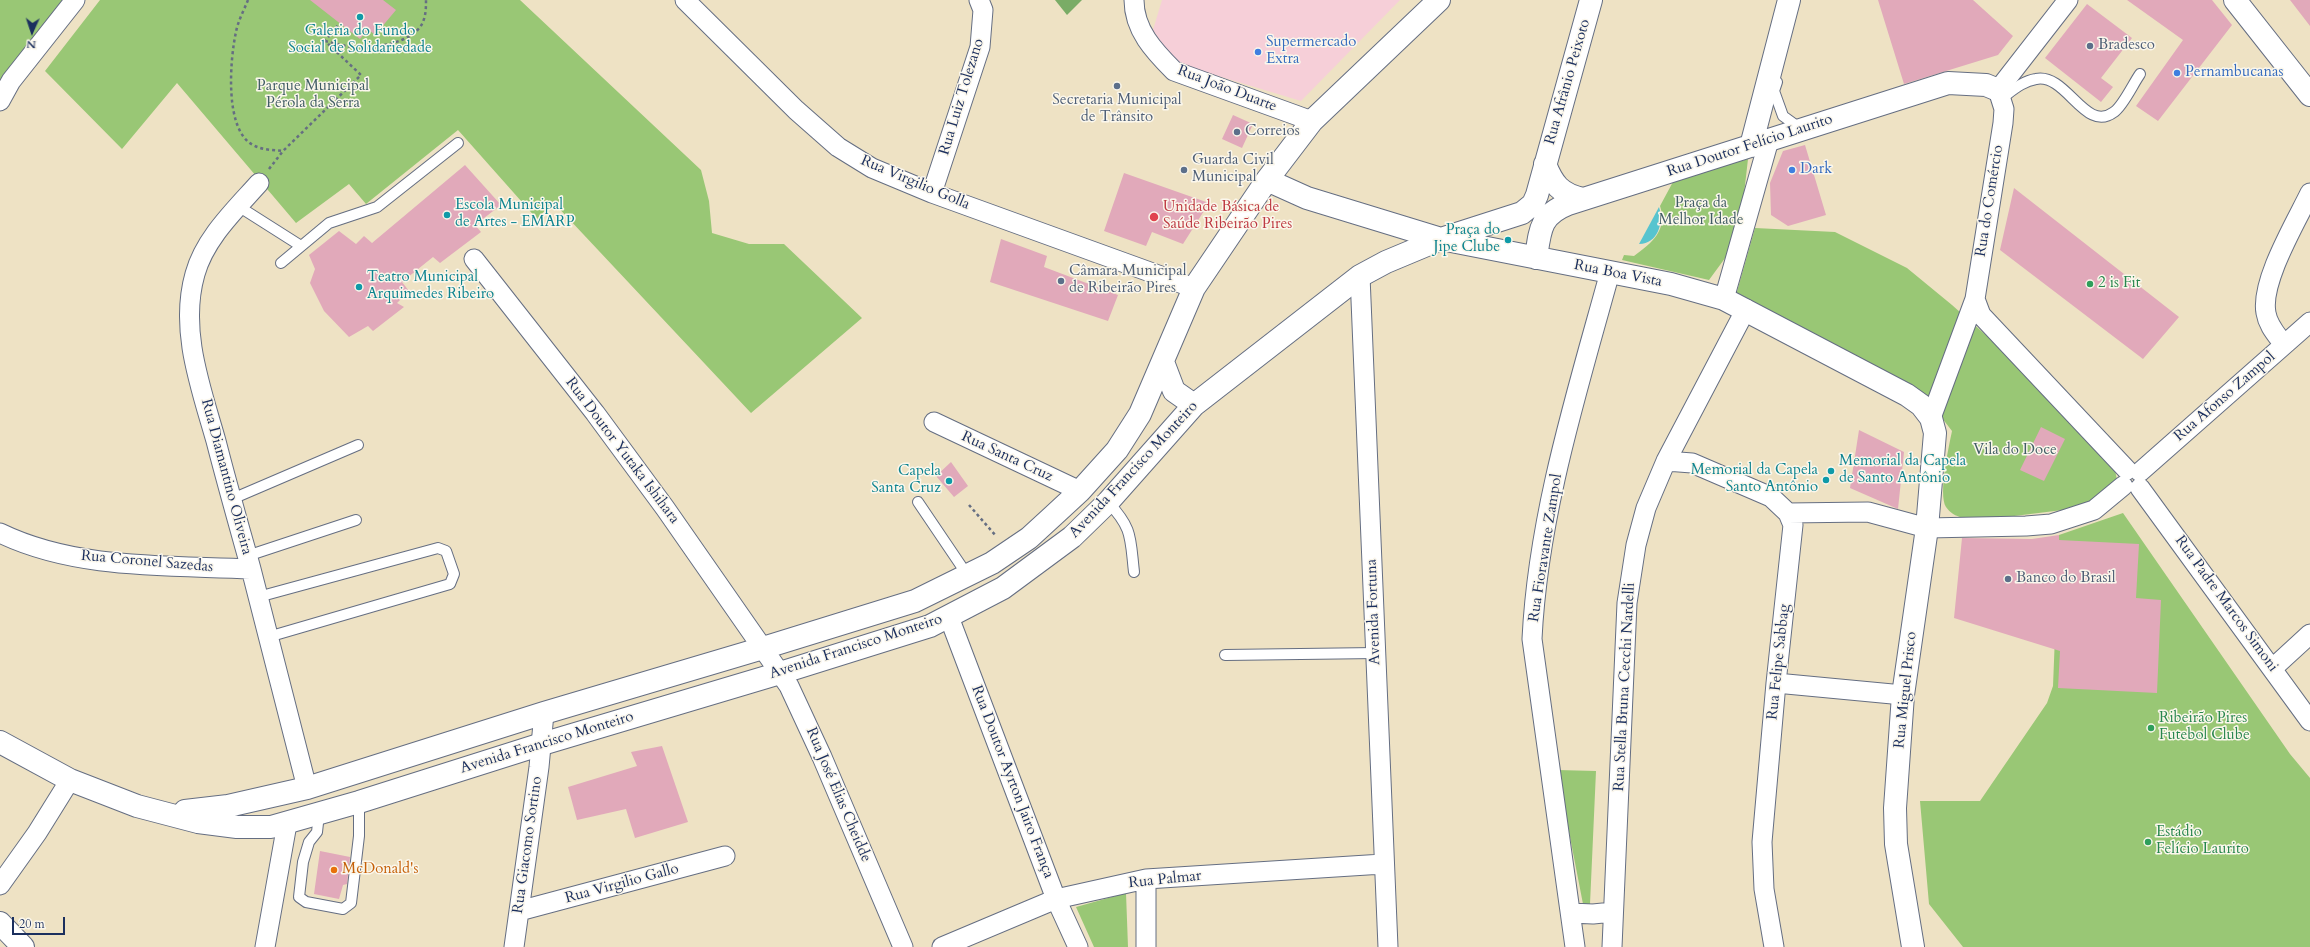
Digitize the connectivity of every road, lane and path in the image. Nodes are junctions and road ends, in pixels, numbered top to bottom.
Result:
1 (75, 0) edge
2 (248, 0) edge
3 (426, 0) edge
4 (685, 0) edge
5 (979, 0) edge
6 (1134, 0) edge
7 (1439, 0) edge
8 (1591, 0) edge
9 (1789, 0) edge
10 (1798, 0) edge
11 (2068, 0) edge
12 (2235, 0) edge
13 (339, 24) dead end
14 (325, 41) junction
15 (2140, 74) dead end
16 (2000, 94) junction
17 (2310, 95) edge
18 (0, 101) edge
19 (1312, 121) junction
20 (1801, 129) junction
21 (458, 143) dead end
22 (1760, 143) junction
23 (283, 151) junction
24 (1545, 164) junction
25 (1267, 180) junction
26 (259, 182) joint
27 (932, 193) junction
28 (2310, 193) edge
29 (1583, 199) junction
30 (238, 206) junction
31 (1441, 240) junction
32 (301, 246) junction
33 (1536, 258) junction
34 (474, 259) dead end
35 (281, 263) dead end
36 (1610, 272) junction
37 (1360, 276) junction
38 (1194, 288) junction
39 (1724, 299) junction
40 (1976, 299) junction
41 (1746, 309) junction
42 (2310, 322) edge
43 (2284, 345) junction
44 (1163, 362) junction
45 (1194, 405) junction
46 (934, 422) dead end
47 (1933, 426) junction
48 (358, 445) dead end
49 (1666, 461) junction
50 (2133, 479) junction
51 (1080, 492) junction
52 (232, 499) junction
53 (918, 502) dead end
54 (1108, 502) junction
55 (969, 505) dead end
56 (1788, 513) junction
57 (356, 520) dead end
58 (1927, 528) junction
59 (0, 533) edge
60 (1010, 552) junction
61 (249, 562) junction
62 (1134, 572) dead end
63 (968, 576) junction
64 (258, 597) junction
65 (949, 617) junction
66 (2310, 634) edge
67 (268, 637) junction
68 (763, 648) junction
69 (1376, 653) junction
70 (1225, 655) dead end
71 (2273, 668) junction
72 (780, 673) junction
73 (1776, 683) junction
74 (1903, 695) junction
75 (544, 713) junction
76 (2310, 721) edge
77 (0, 742) edge
78 (542, 744) junction
79 (70, 780) junction
80 (306, 788) junction
81 (359, 802) junction
82 (161, 813) junction
83 (319, 814) junction
84 (287, 824) junction
85 (725, 856) dead end
86 (1383, 864) junction
87 (1146, 880) junction
88 (0, 885) edge
89 (1056, 899) junction
90 (519, 911) junction
91 (1613, 912) junction
92 (1571, 913) junction
93 (0, 923) edge
94 (950, 945) edge
95 (23, 947) edge
96 (265, 947) edge
97 (514, 947) edge
98 (903, 947) edge
99 (1078, 947) edge
100 (1146, 947) edge
101 (1388, 947) edge
102 (1575, 947) edge
103 (1612, 947) edge
104 (1774, 947) edge
105 (1913, 947) edge

1 - 18 street
2 - 23 path
3 - 14 path
4 - 27 street, Rua Virgilio Golla
5 - 27 street, Rua Luiz Tolezano
6 - 19 street, Rua João Duarte
7 - 19 main road, Avenida Francisco Monteiro
8 - 24 main road, Rua Afrânio Peixoto
9 - 22 main road
10 - 20 lane
11 - 16 street
12 - 17 main road
13 - 14 path
14 - 23 path
15 - 16 lane
16 - 20 main road, Rua Doutor Felício Laurito
16 - 40 street, Rua do Comércio
19 - 25 main road, Avenida Francisco Monteiro
20 - 22 main road, Rua Doutor Felício Laurito
21 - 32 lane
22 - 29 main road, Rua Doutor Felício Laurito
22 - 39 street
23 - 26 path
24 - 29 main road, Rua Afrânio Peixoto
24 - 31 main road, Rua Afrânio Peixoto
25 - 31 main road, Rua Boa Vista
25 - 38 main road, Avenida Francisco Monteiro
26 - 30 street, Rua Diamantino Oliveira
27 - 38 street, Rua Virgilio Golla
28 - 43 street
29 - 33 main road, Rua Doutor Felício Laurito
30 - 32 lane
30 - 52 street, Rua Diamantino Oliveira
31 - 33 main road, Rua Boa Vista
31 - 37 main road, Avenida Francisco Monteiro
32 - 35 lane
33 - 36 main road, Rua Boa Vista
34 - 68 street, Rua Doutor Yutaka Ishihara
36 - 39 main road, Rua Boa Vista
36 - 92 street, Rua Fioravante Zampol
37 - 45 main road, Avenida Francisco Monteiro
37 - 69 street, Avenida Fortuna
38 - 44 main road, Avenida Francisco Monteiro
39 - 41 main road, Rua Boa Vista
40 - 47 street, Rua do Comércio
40 - 50 street, Rua Padre Marcos Simoni
41 - 47 main road, Rua Boa Vista
41 - 49 street, Rua Stella Bruna Cecchi Nardelli
42 - 43 street, Rua Afonso Zampol
43 - 50 street, Rua Afonso Zampol
44 - 45 main road
44 - 51 main road, Avenida Francisco Monteiro
45 - 54 main road, Avenida Francisco Monteiro
46 - 51 street, Rua Santa Cruz
47 - 58 main road, Rua Miguel Prisco
48 - 52 lane
49 - 56 street, Rua Felipe Sabbag
49 - 91 street, Rua Stella Bruna Cecchi Nardelli
50 - 58 street, Rua Afonso Zampol
50 - 71 street, Rua Padre Marcos Simoni
51 - 60 main road, Avenida Francisco Monteiro
52 - 61 street, Rua Diamantino Oliveira
53 - 63 lane
54 - 62 lane
54 - 65 main road, Avenida Francisco Monteiro
55 - 60 path
56 - 58 street, Rua Afonso Zampol
56 - 73 street, Rua Felipe Sabbag
57 - 61 lane
58 - 74 main road, Rua Miguel Prisco
59 - 61 street, Rua Coronel Sazedas
60 - 63 main road, Avenida Francisco Monteiro
61 - 64 street, Rua Diamantino Oliveira
63 - 68 main road, Avenida Francisco Monteiro
64 - 67 street, Rua Diamantino Oliveira
64 - 67 lane
65 - 72 main road, Avenida Francisco Monteiro
65 - 89 street, Rua Doutor Ayrton Jairo França
66 - 71 street
67 - 80 street, Rua Diamantino Oliveira
68 - 72 street, Rua José Elias Cheidde
68 - 75 main road, Avenida Francisco Monteiro
69 - 70 lane
69 - 86 street, Avenida Fortuna
71 - 76 street, Rua Padre Marcos Simoni
72 - 78 main road, Avenida Francisco Monteiro
72 - 98 street, Rua José Elias Cheidde
73 - 74 street
73 - 104 street, Rua Felipe Sabbag
74 - 105 main road, Rua Miguel Prisco
75 - 78 street, Rua Giacomo Sortino
75 - 80 main road, Avenida Francisco Monteiro
77 - 79 main road, Avenida Francisco Monteiro
78 - 81 main road, Avenida Francisco Monteiro
78 - 90 street, Rua Giacomo Sortino
79 - 82 main road, Avenida Francisco Monteiro
79 - 88 street
80 - 82 main road, Avenida Francisco Monteiro
81 - 83 main road, Avenida Francisco Monteiro
81 - 83 lane
82 - 84 main road, Avenida Francisco Monteiro
83 - 84 main road, Avenida Francisco Monteiro
84 - 96 street
85 - 90 street, Rua Virgilio Gallo
86 - 87 street, Rua Palmar
86 - 101 street, Avenida Fortuna
87 - 89 street, Rua Palmar
87 - 100 street
89 - 94 street, Rua Palmar
89 - 99 street, Rua Doutor Ayrton Jairo França
90 - 97 street, Rua Giacomo Sortino
91 - 92 street
91 - 103 street, Rua Stella Bruna Cecchi Nardelli
92 - 102 street, Rua Fioravante Zampol
93 - 95 main road

